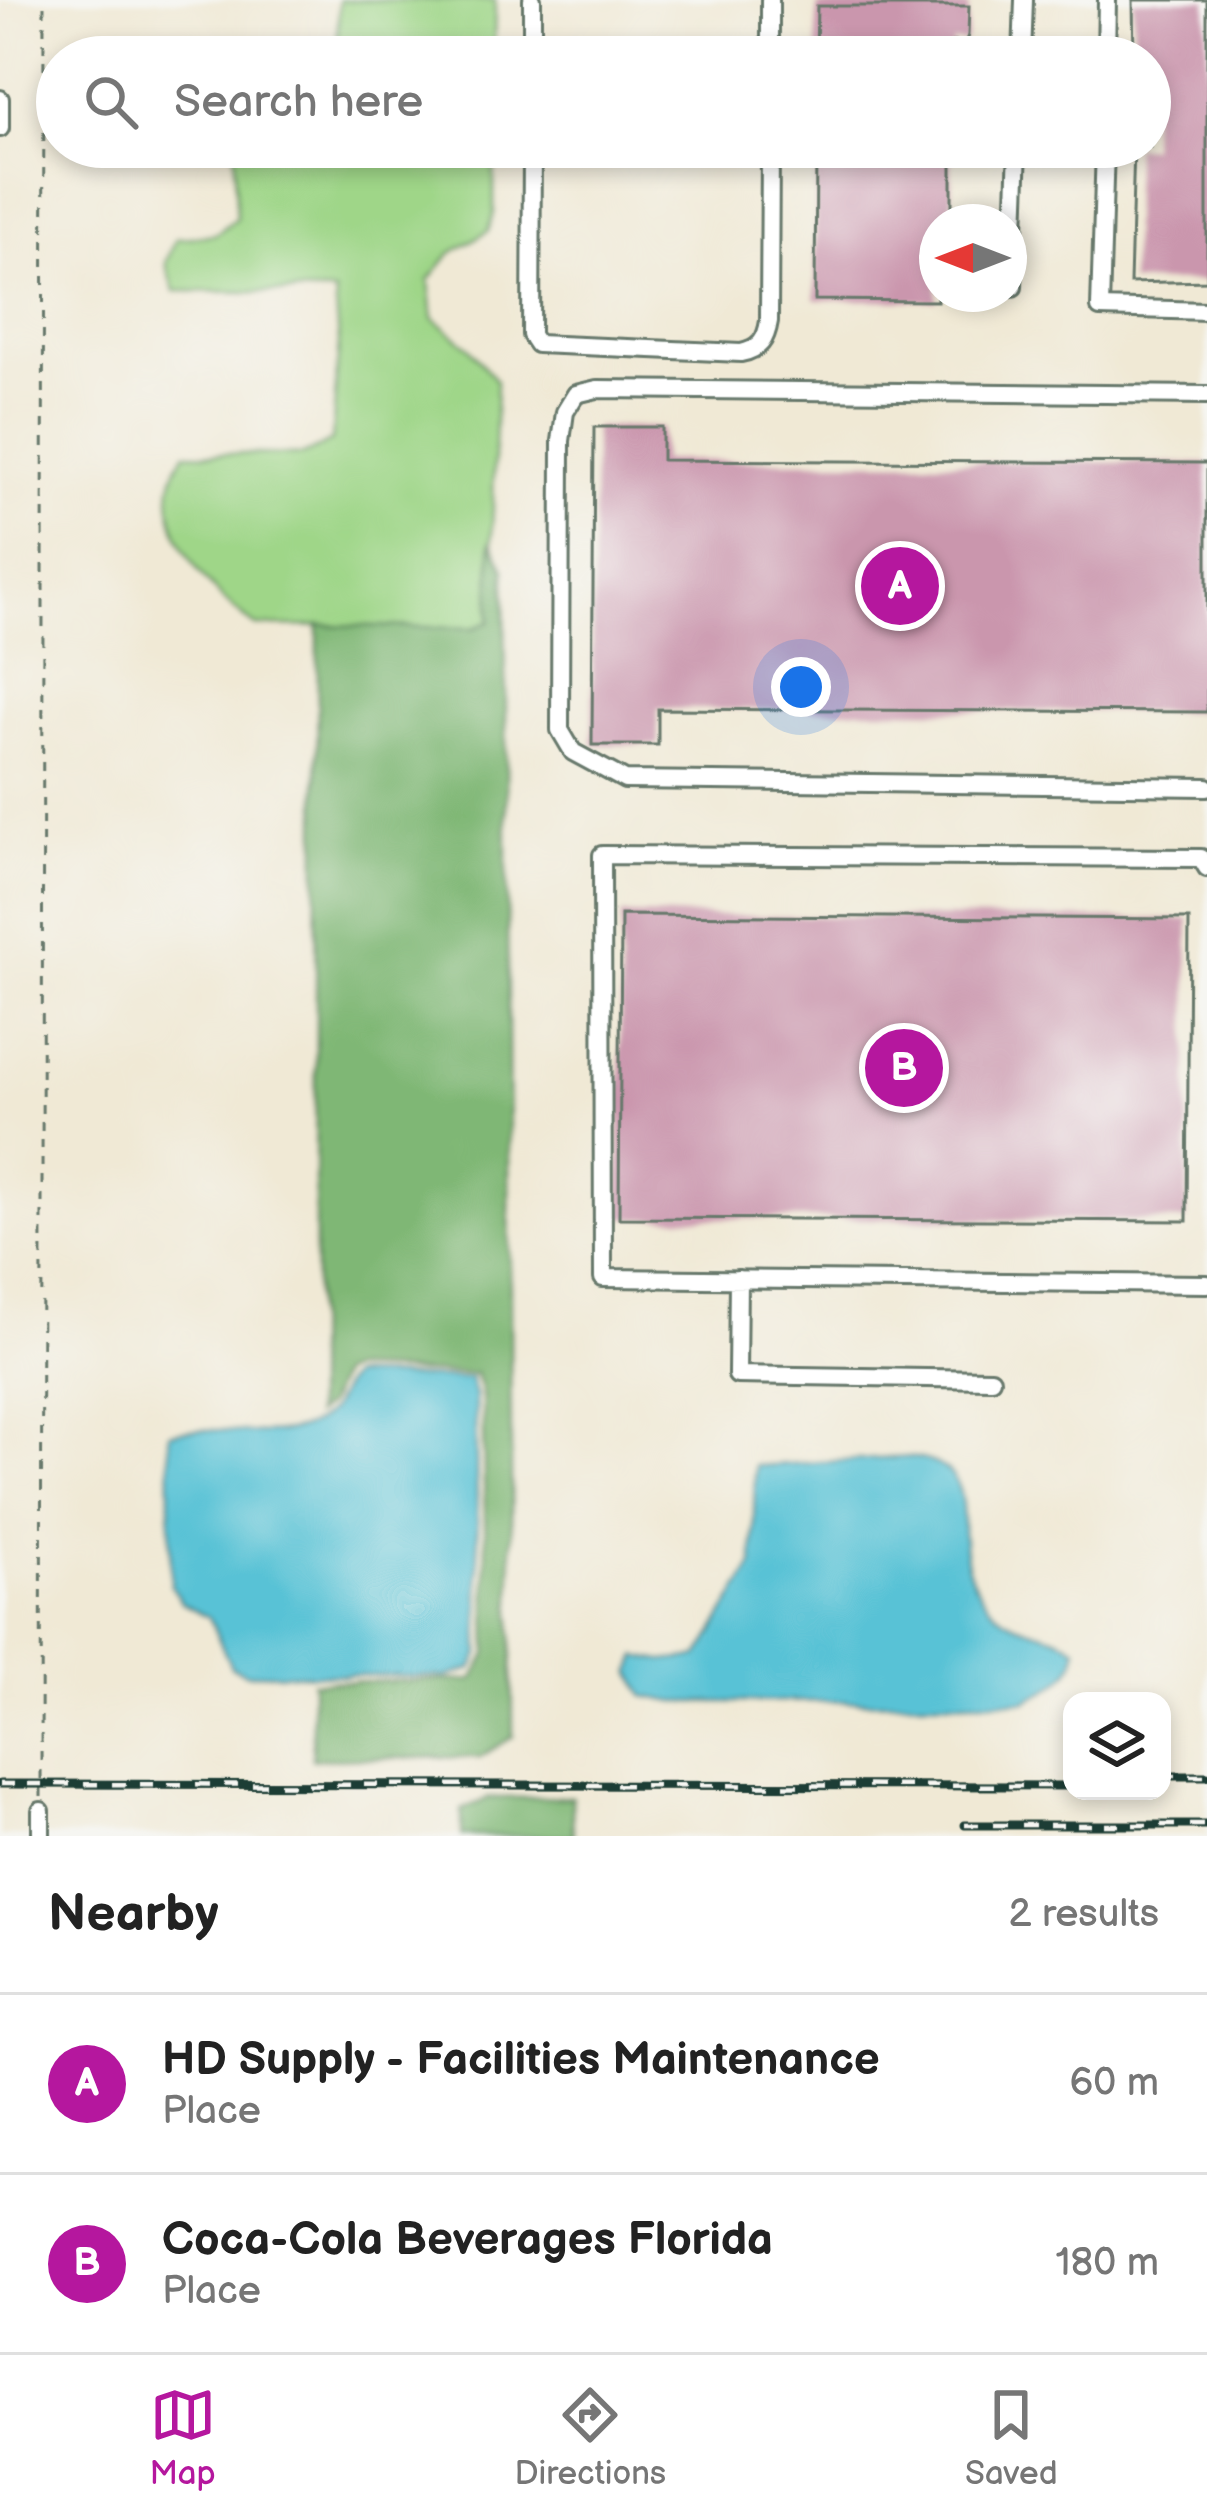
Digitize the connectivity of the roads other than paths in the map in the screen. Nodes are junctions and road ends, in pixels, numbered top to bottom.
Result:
1 (532, 0) edge
2 (770, 0) edge
3 (1024, 0) edge
4 (1107, 0) edge
5 (532, 36) edge
6 (770, 36) edge
7 (1023, 36) edge
8 (1106, 36) edge
9 (0, 99) edge
10 (0, 128) edge
11 (532, 168) edge
12 (770, 168) edge
13 (1017, 168) edge
14 (1104, 168) edge
15 (1016, 204) edge
16 (1207, 311) edge
17 (1207, 395) edge
18 (1207, 787) edge
19 (1207, 868) edge
20 (738, 1279) junction
21 (1207, 1284) edge
22 (991, 1379) dead end
23 (41, 1811) road end
24 (41, 1836) edge

1 - 5 street
2 - 6 street
3 - 7 street
4 - 8 street
9 - 10 street
11 - 12 street
13 - 15 street
14 - 16 street
17 - 18 street
19 - 20 street
20 - 21 street
20 - 22 street
23 - 24 street

